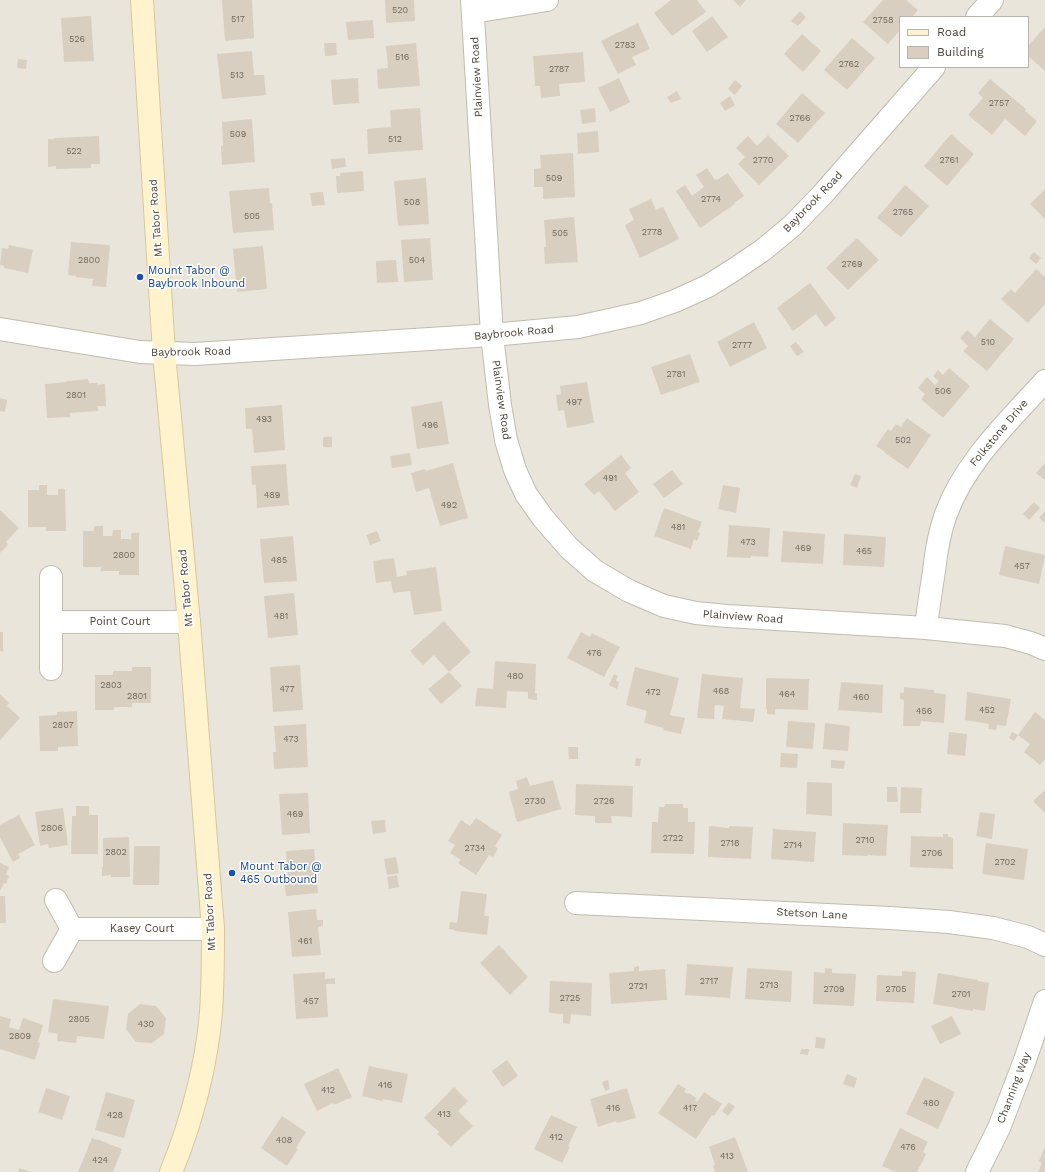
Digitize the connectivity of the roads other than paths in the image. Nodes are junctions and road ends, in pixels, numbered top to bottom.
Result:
1 (142, 0) edge
2 (547, 0) edge
3 (992, 0) edge
4 (472, 6) edge
5 (978, 16) edge
6 (933, 68) edge
7 (0, 329) edge
8 (492, 335) junction
9 (164, 353) junction
10 (1045, 381) edge
11 (51, 577) dead end
12 (51, 622) junction
13 (189, 622) junction
14 (926, 628) junction
15 (1045, 650) edge
16 (51, 668) dead end
17 (56, 900) dead end
18 (576, 903) dead end
19 (72, 929) junction
20 (212, 929) junction
21 (1045, 945) edge
22 (54, 961) dead end
23 (1045, 1001) edge
24 (170, 1172) edge
25 (977, 1172) edge

1 - 9 street, Mt Tabor Road
2 - 4 street
3 - 5 street
4 - 8 street, Plainview Road
6 - 8 street, Baybrook Road
7 - 9 street, Baybrook Road
8 - 9 street, Baybrook Road
8 - 14 street, Plainview Road
9 - 13 street, Mt Tabor Road
10 - 14 street, Folkstone Drive
11 - 12 street
12 - 13 street, Point Court
12 - 16 street
13 - 20 street, Mt Tabor Road
14 - 15 street, Plainview Road
17 - 19 street
18 - 21 street, Stetson Lane
19 - 20 street, Kasey Court
19 - 22 street
20 - 24 street, Mt Tabor Road
23 - 25 street, Channing Way

